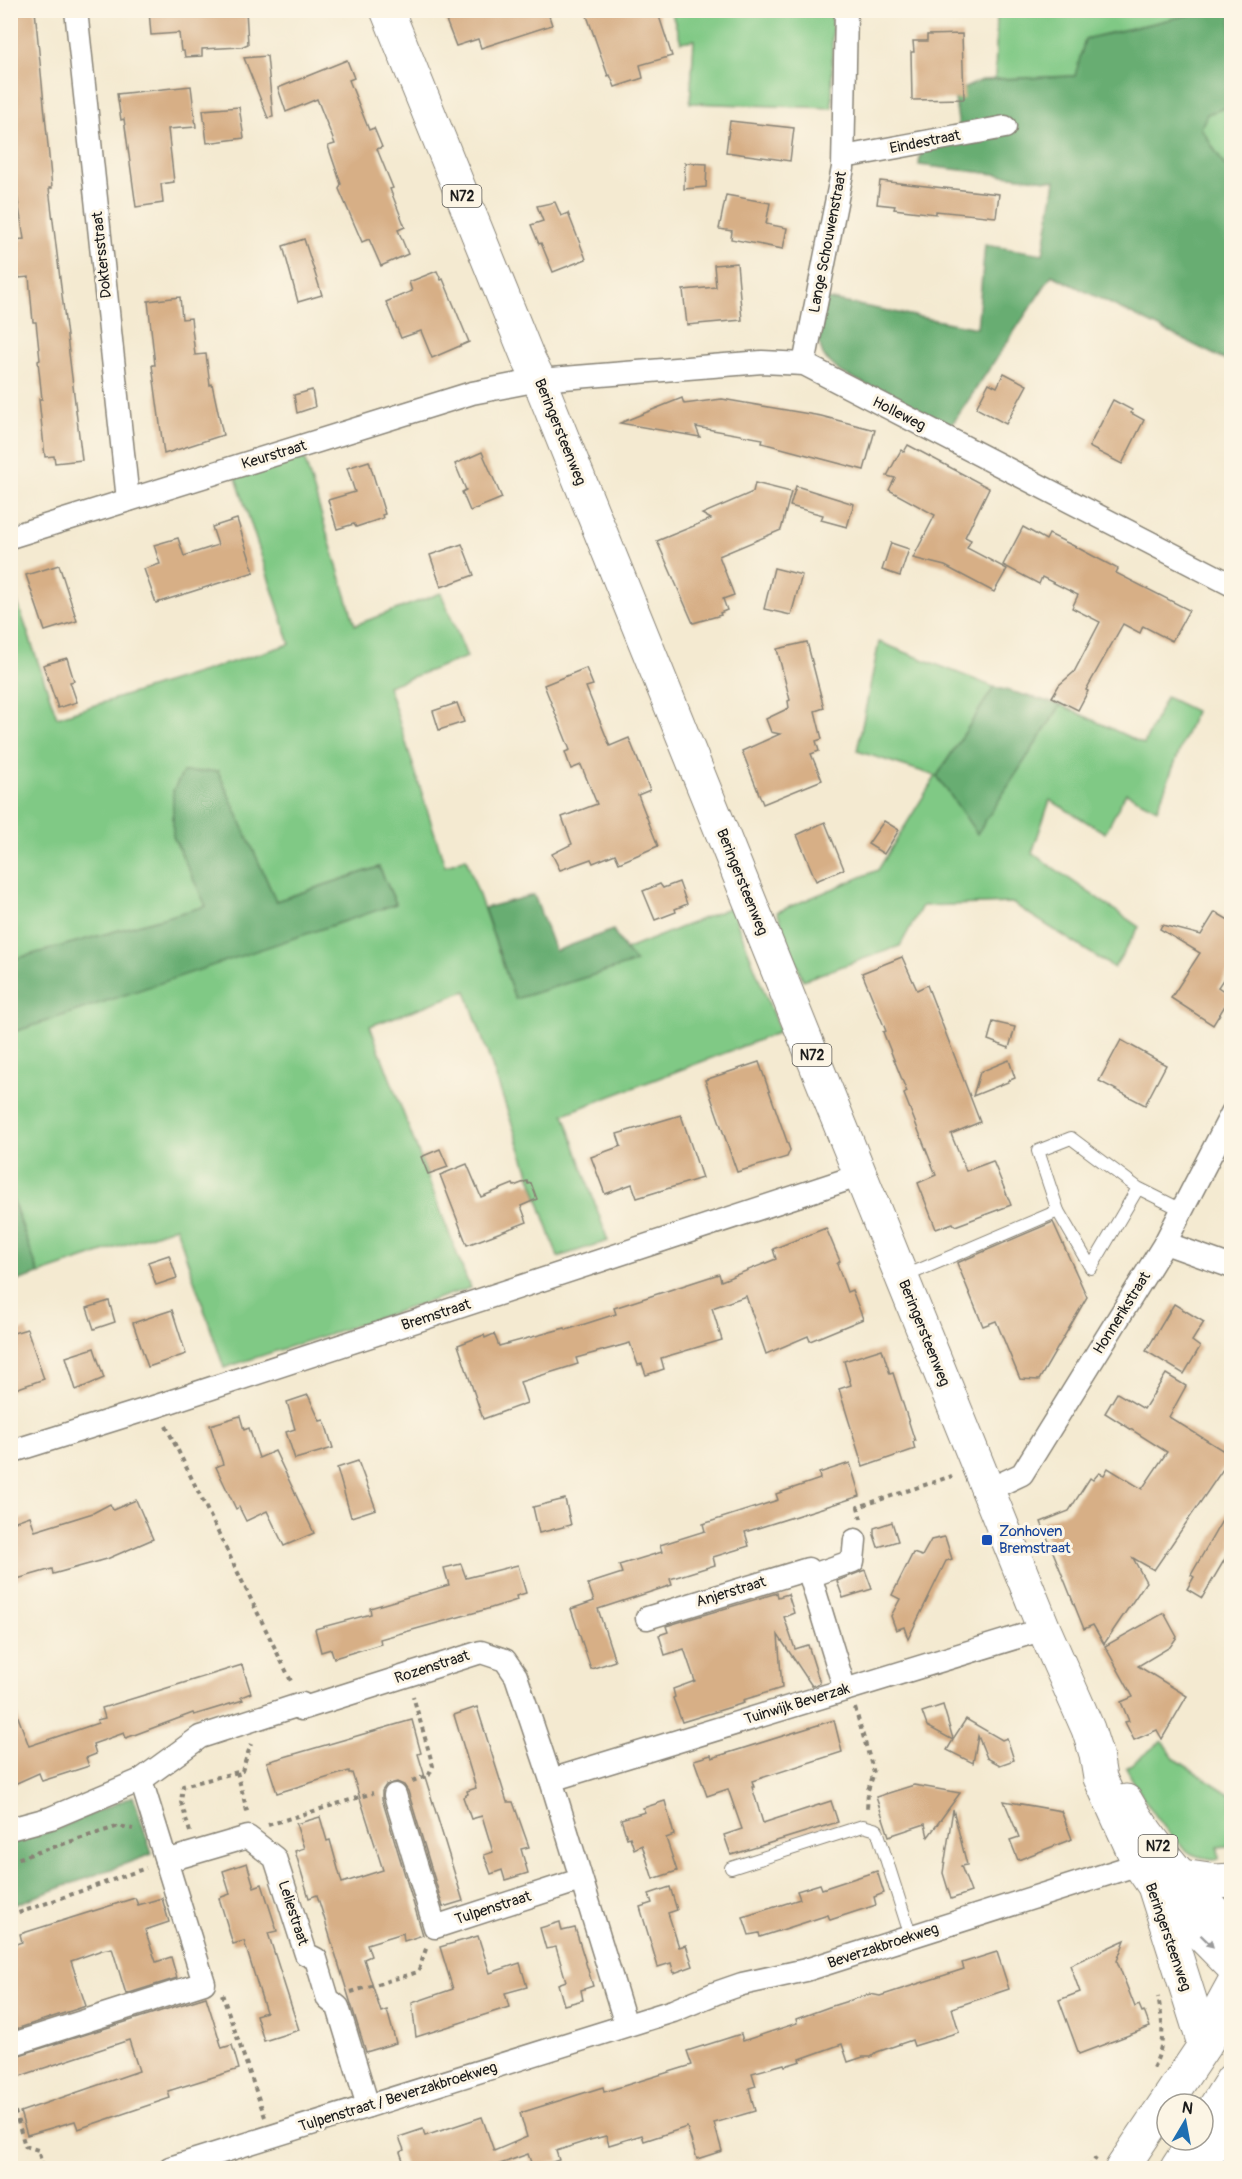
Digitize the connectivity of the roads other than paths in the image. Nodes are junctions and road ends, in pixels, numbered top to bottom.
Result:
1 (76, 10) edge
2 (387, 10) edge
3 (846, 10) edge
4 (1005, 127) dead end
5 (844, 157) junction
6 (804, 364) junction
7 (539, 380) junction
8 (128, 500) junction
9 (10, 537) edge
10 (1232, 585) edge
11 (1232, 1113) edge
12 (861, 1175) junction
13 (1138, 1188) junction
14 (1182, 1210) junction
15 (1059, 1211) junction
16 (1165, 1243) junction
17 (1232, 1267) edge
18 (902, 1278) junction
19 (10, 1452) edge
20 (984, 1479) junction
21 (855, 1540) road end
22 (810, 1576) junction
23 (647, 1618) dead end
24 (1044, 1629) junction
25 (847, 1689) junction
26 (1096, 1754) junction
27 (141, 1780) junction
28 (551, 1780) junction
29 (393, 1789) road end
30 (10, 1829) edge
31 (166, 1861) junction
32 (731, 1868) dead end
33 (1158, 1876) junction
34 (580, 1880) junction
35 (1232, 1880) edge
36 (1232, 1929) edge
37 (911, 1937) junction
38 (1231, 1966) edge
39 (1232, 2004) edge
40 (626, 2025) junction
41 (1204, 2044) junction
42 (10, 2045) edge
43 (1232, 2080) edge
44 (368, 2106) junction
45 (1215, 2107) edge
46 (1232, 2128) edge
47 (1188, 2152) edge
48 (1110, 2162) edge
49 (170, 2169) edge
50 (1177, 2169) edge
51 (1204, 2169) edge

1 - 8 street, Doktersstraat
2 - 7 main road, Beringersteenweg / N72
3 - 5 street, Lange Schouwenstraat
4 - 5 street, Eindestraat
5 - 6 street, Lange Schouwenstraat
6 - 7 street, Holleweg
6 - 10 street, Holleweg
7 - 8 street, Keurstraat
7 - 12 main road, Beringersteenweg / N72
8 - 9 street, Keurstraat
11 - 14 street, Honnerikstraat
12 - 18 main road, Beringersteenweg / N72
12 - 19 street, Bremstraat
13 - 14 lane
13 - 15 lane
13 - 15 lane
14 - 16 street, Honnerikstraat
15 - 18 lane
16 - 17 street
16 - 20 street, Honnerikstraat
18 - 20 main road, Beringersteenweg / N72
20 - 24 main road, Beringersteenweg / N72
21 - 22 street, Anjerstraat
22 - 23 street, Anjerstraat
22 - 25 street
24 - 25 street, Tuinwijk Beverzak
24 - 26 main road, Beringersteenweg / N72
25 - 28 street, Tuinwijk Beverzak
26 - 33 main road, Beringersteenweg / N72
26 - 33 main road, Beringersteenweg / N72
27 - 28 street, Rozenstraat
27 - 30 street, Rozenstraat
27 - 31 street
28 - 34 street, Rozenstraat
29 - 34 street, Tulpenstraat
31 - 42 street
31 - 44 street, Leliestraat
32 - 37 lane
33 - 35 main road
33 - 36 main road, Beringersteenweg / N72
33 - 37 street, Beverzakbroekweg
33 -> 38 main road
33 - 41 main road, Beringersteenweg / N72
34 - 40 street, Rozenstraat
37 - 40 street, Beverzakbroekweg
38 - 41 lane, Beringersteenweg
39 - 41 main road
40 - 44 street, Tulpenstraat / Beverzakbroekweg
41 - 48 main road
43 - 45 main road
44 - 49 street, Tulpenstraat / Beverzakbroekweg
46 - 51 street
47 - 50 main road

